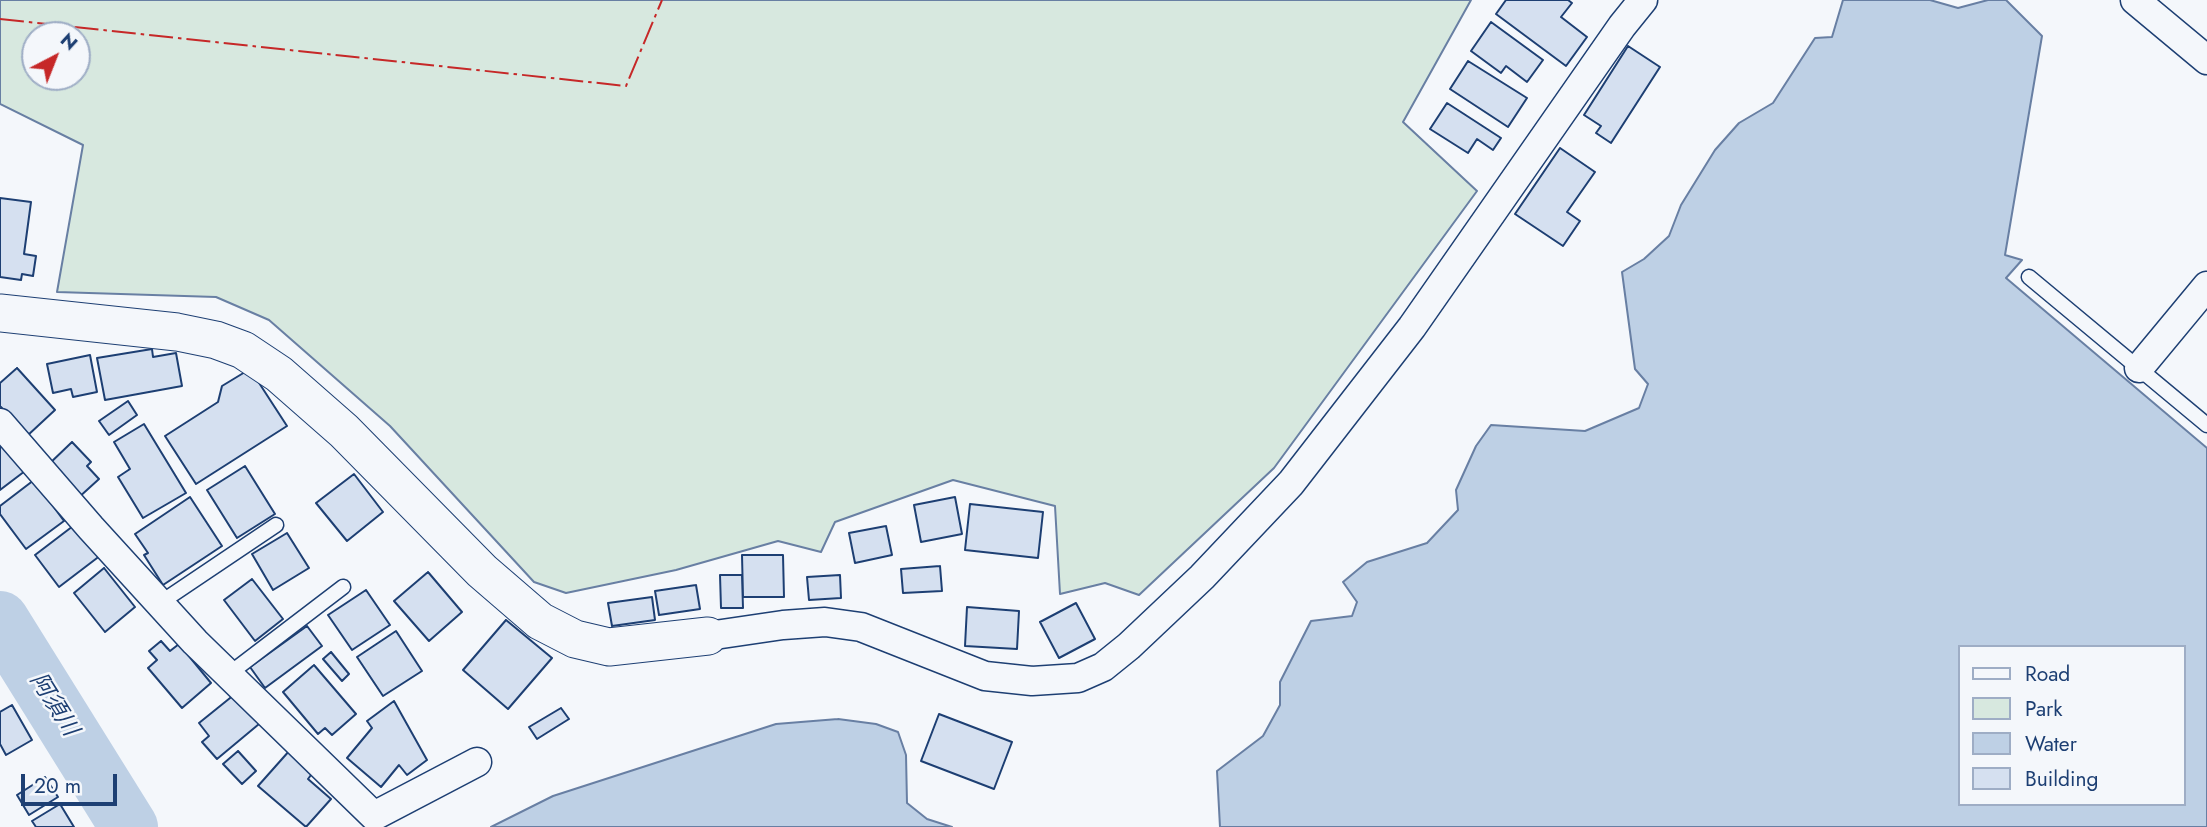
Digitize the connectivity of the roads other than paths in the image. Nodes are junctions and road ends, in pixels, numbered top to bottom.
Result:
1 (1643, 0) edge
2 (2135, 0) edge
3 (2207, 60) edge
4 (2029, 277) dead end
5 (2207, 286) edge
6 (5, 320) edge
7 (2139, 368) junction
8 (0, 423) edge
9 (2207, 425) edge
10 (275, 525) dead end
11 (343, 587) dead end
12 (160, 603) junction
13 (708, 636) joint
14 (229, 674) junction
15 (477, 762) dead end

1 - 13 street
2 - 3 street
4 - 7 lane
5 - 7 street
6 - 13 street
7 - 9 lane
8 - 12 street
10 - 12 lane
11 - 14 lane
12 - 14 street
14 - 15 street

